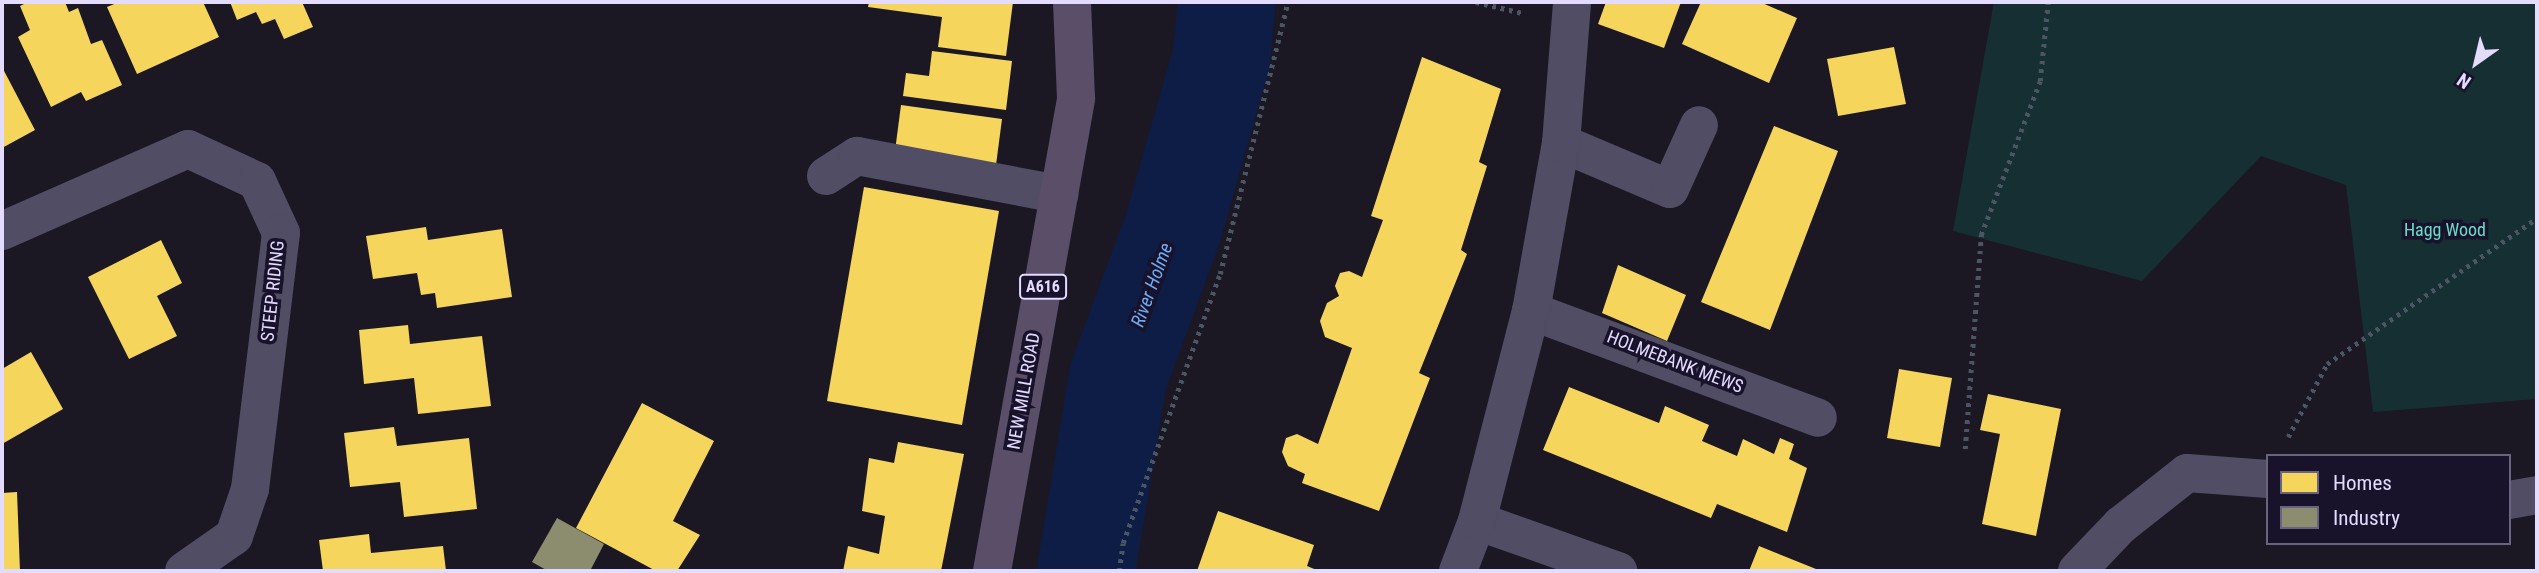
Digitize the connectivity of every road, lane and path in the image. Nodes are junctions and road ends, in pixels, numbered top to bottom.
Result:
1 (1072, 2) edge
2 (1288, 2) edge
3 (1572, 2) edge
4 (2048, 2) edge
5 (1699, 125) dead end
6 (1561, 143) junction
7 (826, 176) dead end
8 (1059, 194) junction
9 (2537, 218) edge
10 (2, 231) edge
11 (1531, 310) junction
12 (1818, 418) dead end
13 (2286, 441) dead end
14 (1965, 449) dead end
15 (2266, 479) edge
16 (2537, 495) edge
17 (2511, 500) edge
18 (1477, 521) junction
19 (184, 571) edge
20 (992, 571) edge
21 (1119, 571) edge
22 (1458, 571) edge
23 (1618, 571) edge
24 (2077, 571) edge

1 - 8 main road, NEW MILL ROAD / A616
2 - 21 path
3 - 6 street
4 - 14 path
5 - 6 street
6 - 11 street
7 - 8 street
8 - 20 main road, NEW MILL ROAD / A616
9 - 13 path
10 - 19 street, STEEP RIDING
11 - 12 street, HOLMEBANK MEWS
11 - 18 street
15 - 24 street
16 - 17 street
18 - 22 street
18 - 23 street

